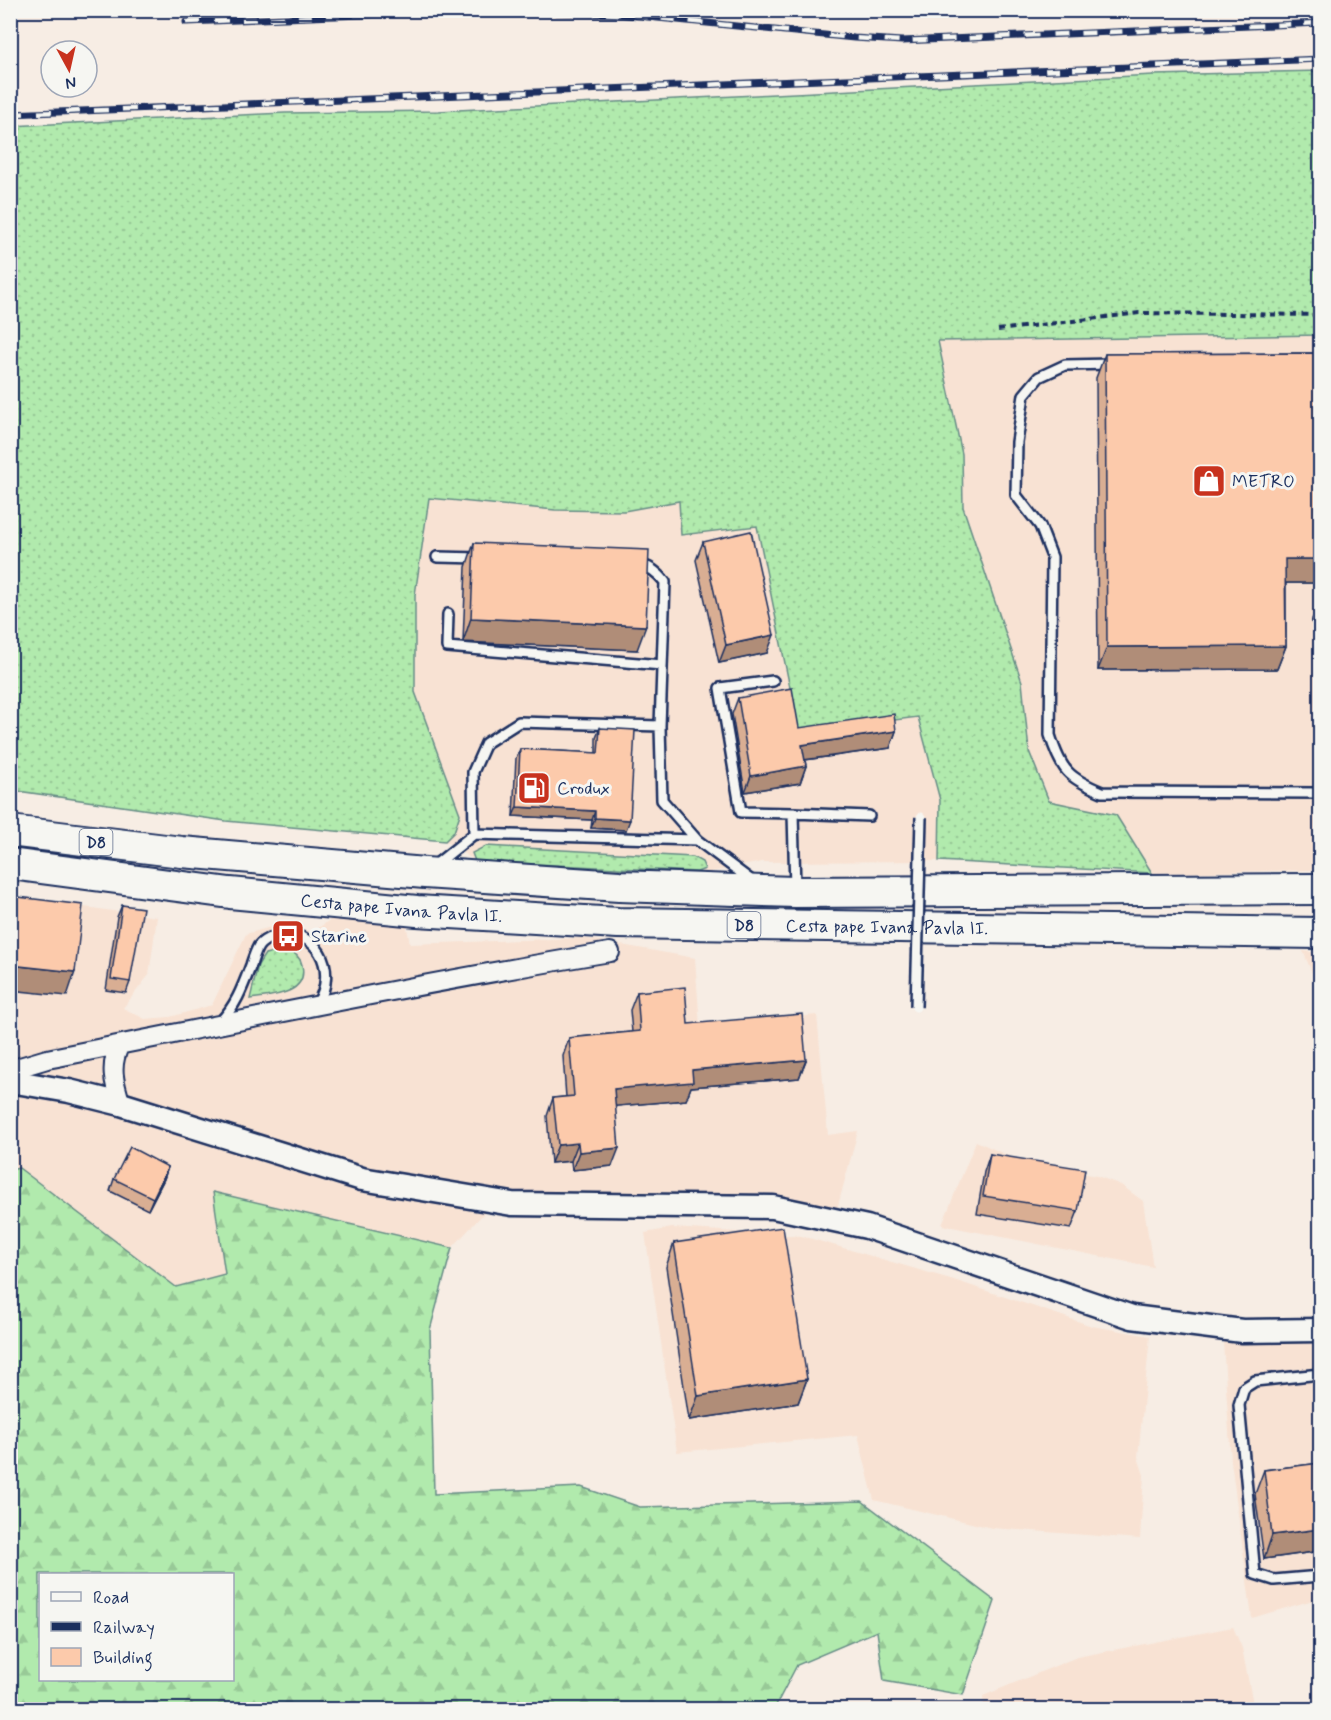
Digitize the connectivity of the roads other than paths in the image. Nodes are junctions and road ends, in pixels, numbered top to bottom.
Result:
1 (1123, 364) edge
2 (437, 556) dead end
3 (485, 558) edge
4 (627, 563) edge
5 (448, 614) dead end
6 (662, 665) junction
7 (773, 681) dead end
8 (660, 726) junction
9 (1320, 793) edge
10 (793, 813) junction
11 (869, 816) dead end
12 (921, 817) dead end
13 (10, 831) edge
14 (474, 834) junction
15 (697, 840) junction
16 (10, 864) edge
17 (425, 873) junction
18 (1320, 890) edge
19 (781, 892) junction
20 (1320, 933) edge
21 (610, 952) dead end
22 (315, 1006) junction
23 (916, 1007) dead end
24 (218, 1025) junction
25 (120, 1045) junction
26 (10, 1070) edge
27 (10, 1081) edge
28 (121, 1104) junction
29 (1320, 1330) edge
30 (1320, 1374) edge
31 (1320, 1576) edge

1 - 9 lane
2 - 3 lane
4 - 6 lane
5 - 6 lane
6 - 8 lane
7 - 10 lane
8 - 14 lane
8 - 15 lane
10 - 11 lane
10 - 19 lane
12 - 23 lane, bridge
13 - 17 highway, Cesta pape Ivana Pavla II. / D8
14 - 15 lane
14 - 17 lane
15 - 19 lane
16 - 20 highway, Cesta pape Ivana Pavla II. / D8
17 - 19 highway, Cesta pape Ivana Pavla II. / D8
18 - 19 highway, Cesta pape Ivana Pavla II. / D8
21 - 22 street
22 - 24 street
22 - 24 lane
24 - 25 street
25 - 26 street
25 - 28 street
27 - 28 street
28 - 29 street
30 - 31 lane

